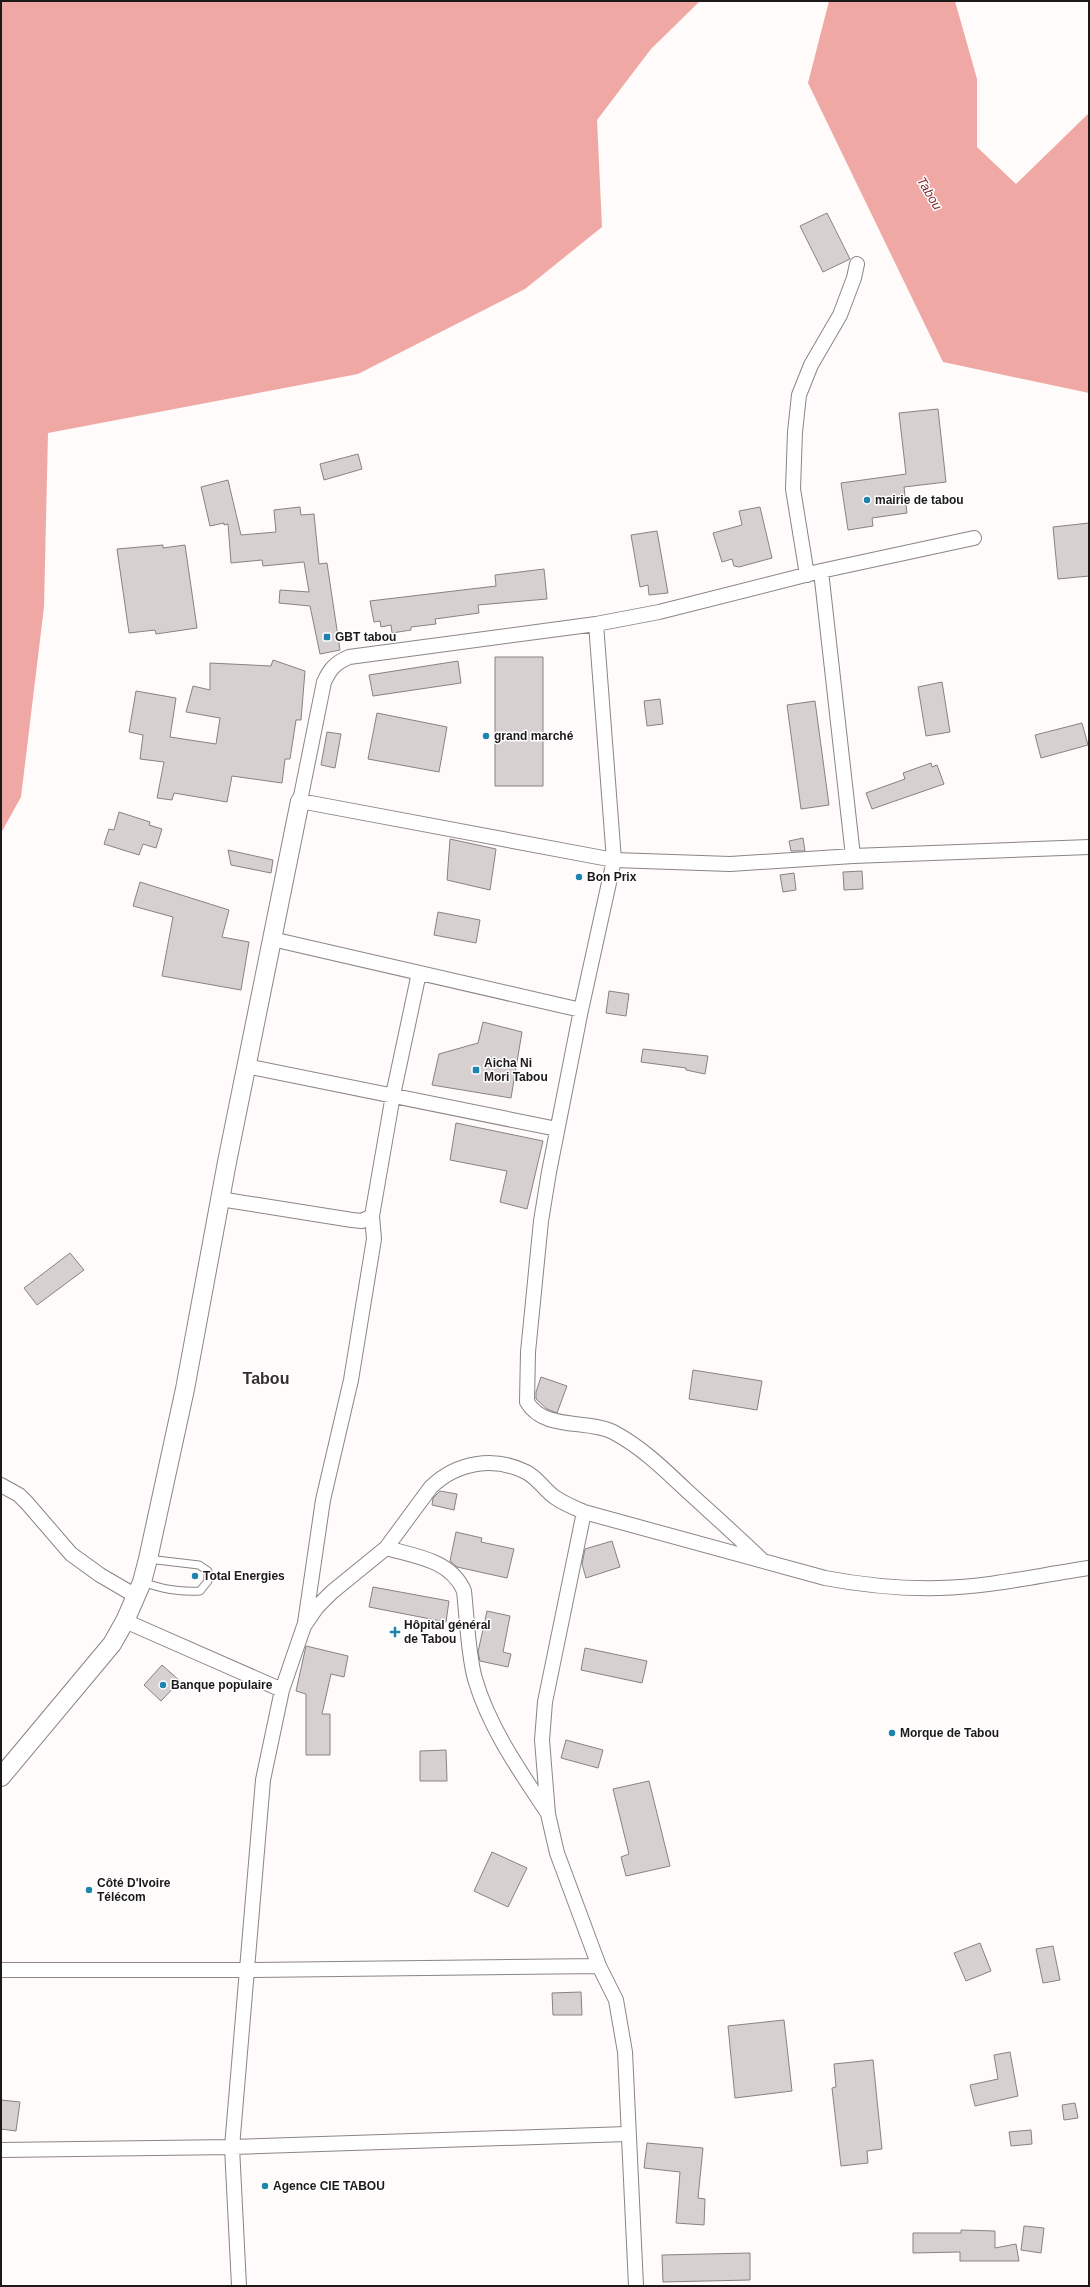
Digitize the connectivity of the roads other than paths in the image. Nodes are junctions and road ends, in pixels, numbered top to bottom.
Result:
1 (857, 264) dead end
2 (974, 538) dead end
3 (814, 573) junction
4 (596, 624) junction
5 (300, 801) junction
6 (1089, 847) edge
7 (853, 856) junction
8 (614, 860) junction
9 (272, 939) junction
10 (419, 973) junction
11 (581, 1010) junction
12 (246, 1066) junction
13 (393, 1096) junction
14 (557, 1129) junction
15 (220, 1199) junction
16 (372, 1216) junction
17 (1, 1485) edge
18 (584, 1512) junction
19 (386, 1548) junction
20 (148, 1559) junction
21 (763, 1560) junction
22 (1089, 1568) edge
23 (139, 1589) junction
24 (125, 1621) junction
25 (304, 1626) junction
26 (282, 1690) junction
27 (1, 1777) edge
28 (548, 1814) junction
29 (599, 1966) junction
30 (1, 1970) edge
31 (246, 1970) junction
32 (627, 2134) junction
33 (232, 2147) junction
34 (1, 2150) edge
35 (239, 2286) edge
36 (636, 2286) edge

1 - 3 street
2 - 3 street
3 - 4 street
3 - 7 street
4 - 5 street
4 - 8 street
5 - 8 street
5 - 9 street
6 - 7 street
7 - 8 street
8 - 11 street
9 - 10 street
9 - 12 street
10 - 11 street
10 - 13 street
11 - 14 street
12 - 13 street
12 - 15 street
13 - 14 street
13 - 16 street
14 - 21 street
15 - 16 street
15 - 20 street
16 - 25 street
17 - 23 street
18 - 19 street
18 - 21 street
18 - 28 street
19 - 25 street
19 - 28 street
20 - 23 street
20 - 23 lane
21 - 22 street
23 - 24 street
24 - 26 street
24 - 27 street
25 - 26 street
26 - 31 street
28 - 29 street
29 - 31 street
29 - 32 street
30 - 31 street
31 - 33 street
32 - 33 street
32 - 36 street
33 - 34 street
33 - 35 street

